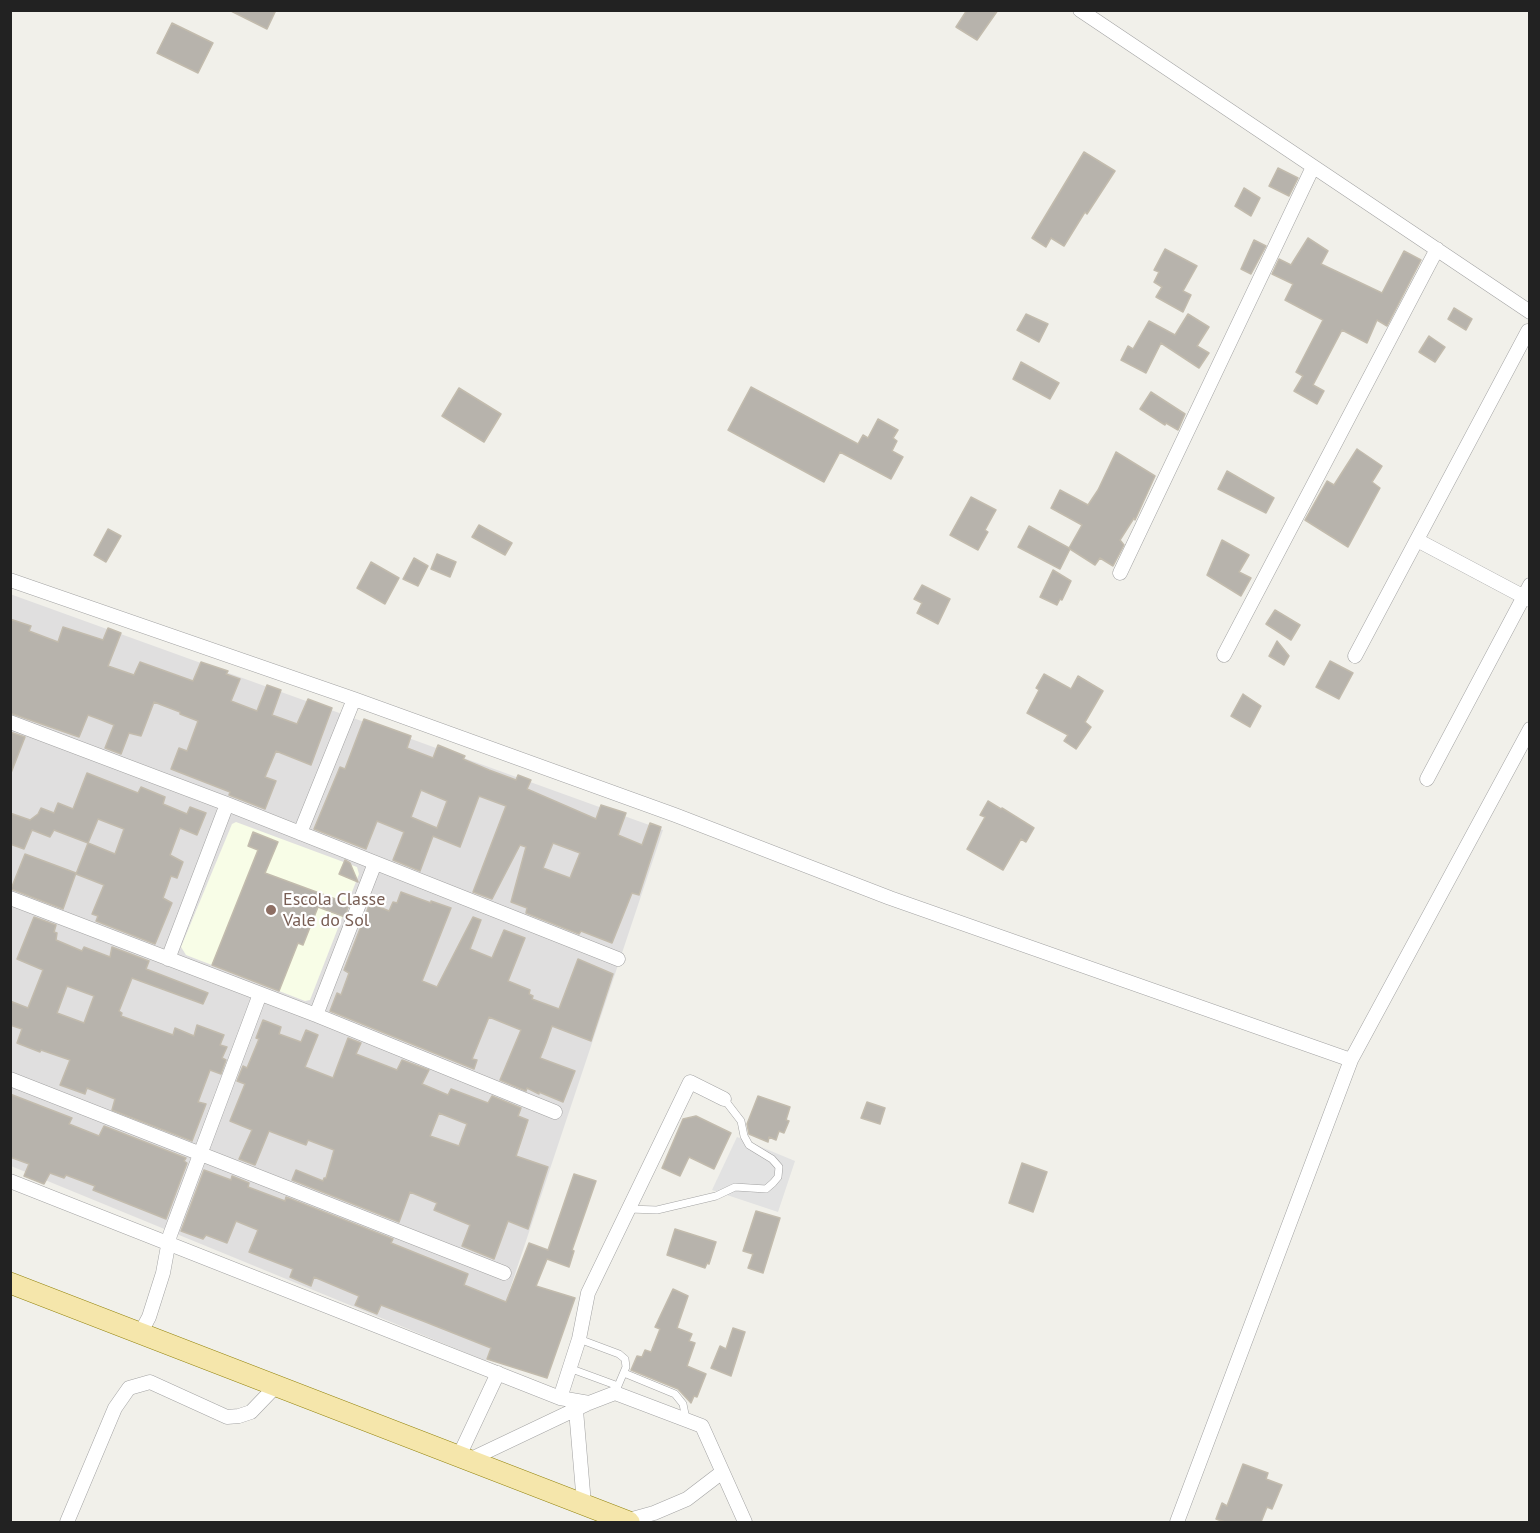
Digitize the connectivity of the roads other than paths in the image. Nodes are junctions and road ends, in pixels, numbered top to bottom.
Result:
1 (1080, 10) edge
2 (1313, 167) junction
3 (1437, 249) junction
4 (1530, 312) edge
5 (1528, 331) edge
6 (1417, 540) junction
7 (1119, 573) dead end
8 (10, 580) edge
9 (1527, 594) edge
10 (1224, 655) dead end
11 (1355, 656) dead end
12 (354, 699) junction
13 (10, 722) edge
14 (1530, 729) edge
15 (1427, 779) dead end
16 (227, 804) junction
17 (300, 833) junction
18 (375, 862) junction
19 (10, 898) edge
20 (168, 959) junction
21 (618, 959) dead end
22 (260, 994) junction
23 (316, 1015) junction
24 (1352, 1059) junction
25 (10, 1079) edge
26 (724, 1099) joint
27 (555, 1112) dead end
28 (200, 1153) junction
29 (10, 1181) edge
30 (629, 1209) junction
31 (170, 1243) junction
32 (504, 1273) dead end
33 (10, 1283) edge
34 (140, 1334) junction
35 (579, 1340) junction
36 (570, 1368) junction
37 (498, 1373) junction
38 (624, 1373) junction
39 (276, 1386) junction
40 (617, 1390) junction
41 (560, 1398) junction
42 (589, 1403) junction
43 (576, 1410) junction
44 (686, 1419) junction
45 (464, 1458) junction
46 (721, 1473) junction
47 (584, 1504) junction
48 (616, 1520) edge
49 (67, 1522) edge
50 (745, 1522) edge
51 (1177, 1522) edge

1 - 2 street
2 - 3 street
2 - 7 street
3 - 4 street
3 - 10 street
5 - 6 street
6 - 9 street
6 - 11 street
8 - 12 street
9 - 15 street
12 - 17 street
12 - 24 street
13 - 16 street
14 - 24 street
16 - 17 street
16 - 20 street
17 - 18 street
18 - 21 street
18 - 23 street
19 - 20 street
20 - 22 street
22 - 23 street
22 - 28 street
23 - 27 street
24 - 51 street
25 - 28 street
26 - 30 street
26 - 30 lane
28 - 31 street
28 - 32 street
29 - 31 street
30 - 35 street
31 - 34 street
31 - 37 street
33 - 34 main road
34 - 39 main road
35 - 36 street
35 - 38 lane
36 - 40 lane
36 - 41 street
37 - 41 street
37 - 45 street
38 - 40 lane
38 - 44 lane
39 - 45 main road
39 - 49 street
40 - 42 street
40 - 44 street
41 - 42 street
42 - 43 street
43 - 45 street
43 - 47 street
44 - 46 street
45 - 47 main road
46 - 48 street
46 - 50 street
47 - 48 main road

